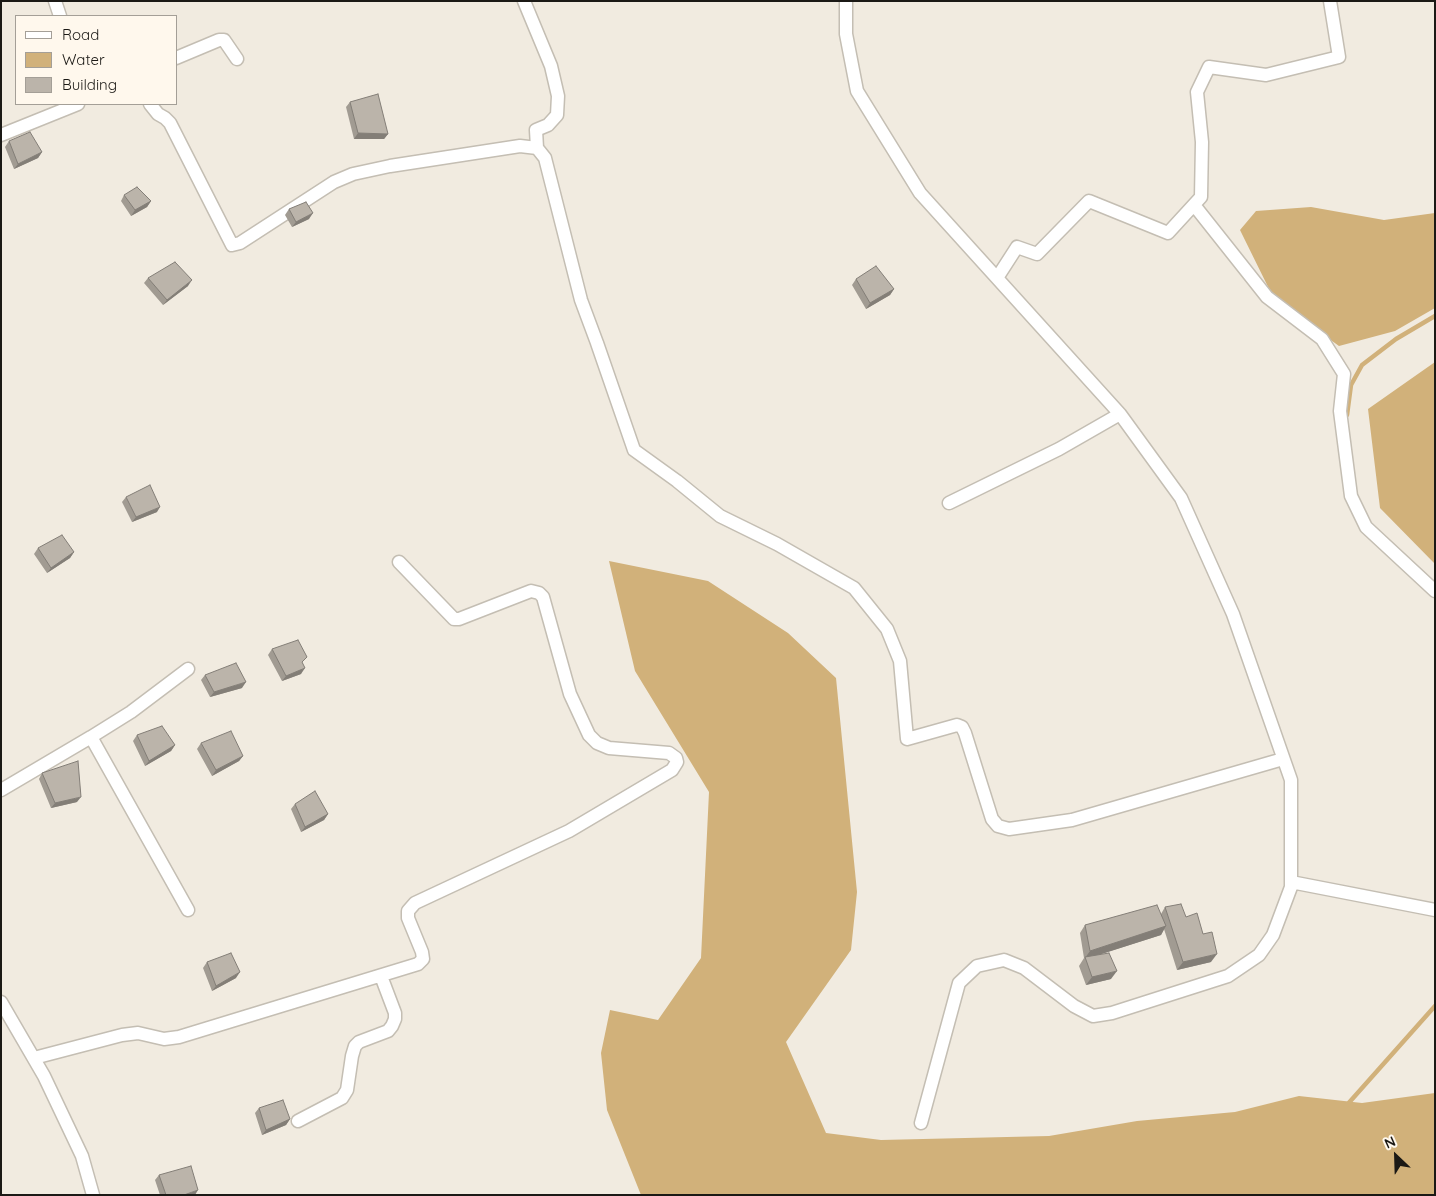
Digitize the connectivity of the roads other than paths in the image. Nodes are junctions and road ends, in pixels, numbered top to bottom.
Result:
1 (55, 1) edge
2 (524, 1) edge
3 (846, 1) edge
4 (1330, 1) edge
5 (60, 15) edge
6 (178, 57) edge
7 (237, 59) dead end
8 (76, 105) edge
9 (151, 105) edge
10 (1, 135) edge
11 (537, 148) junction
12 (1194, 205) junction
13 (997, 278) junction
14 (1120, 414) junction
15 (949, 503) dead end
16 (399, 562) dead end
17 (1435, 591) edge
18 (188, 669) dead end
19 (91, 738) junction
20 (1283, 759) junction
21 (1, 790) edge
22 (1292, 882) junction
23 (188, 910) dead end
24 (1435, 910) edge
25 (380, 976) junction
26 (1, 1002) edge
27 (34, 1058) junction
28 (298, 1121) dead end
29 (921, 1123) dead end
30 (93, 1195) edge

1 - 5 street
2 - 11 street
3 - 13 street
4 - 12 street
6 - 7 street
8 - 10 street
9 - 11 street
11 - 20 street
12 - 13 street
12 - 17 street
13 - 14 street
14 - 15 street
14 - 20 street
16 - 25 street
18 - 19 street
19 - 21 street
19 - 23 street
20 - 22 street
22 - 24 street
22 - 29 street
25 - 27 street
25 - 28 street
26 - 27 street
27 - 30 street

